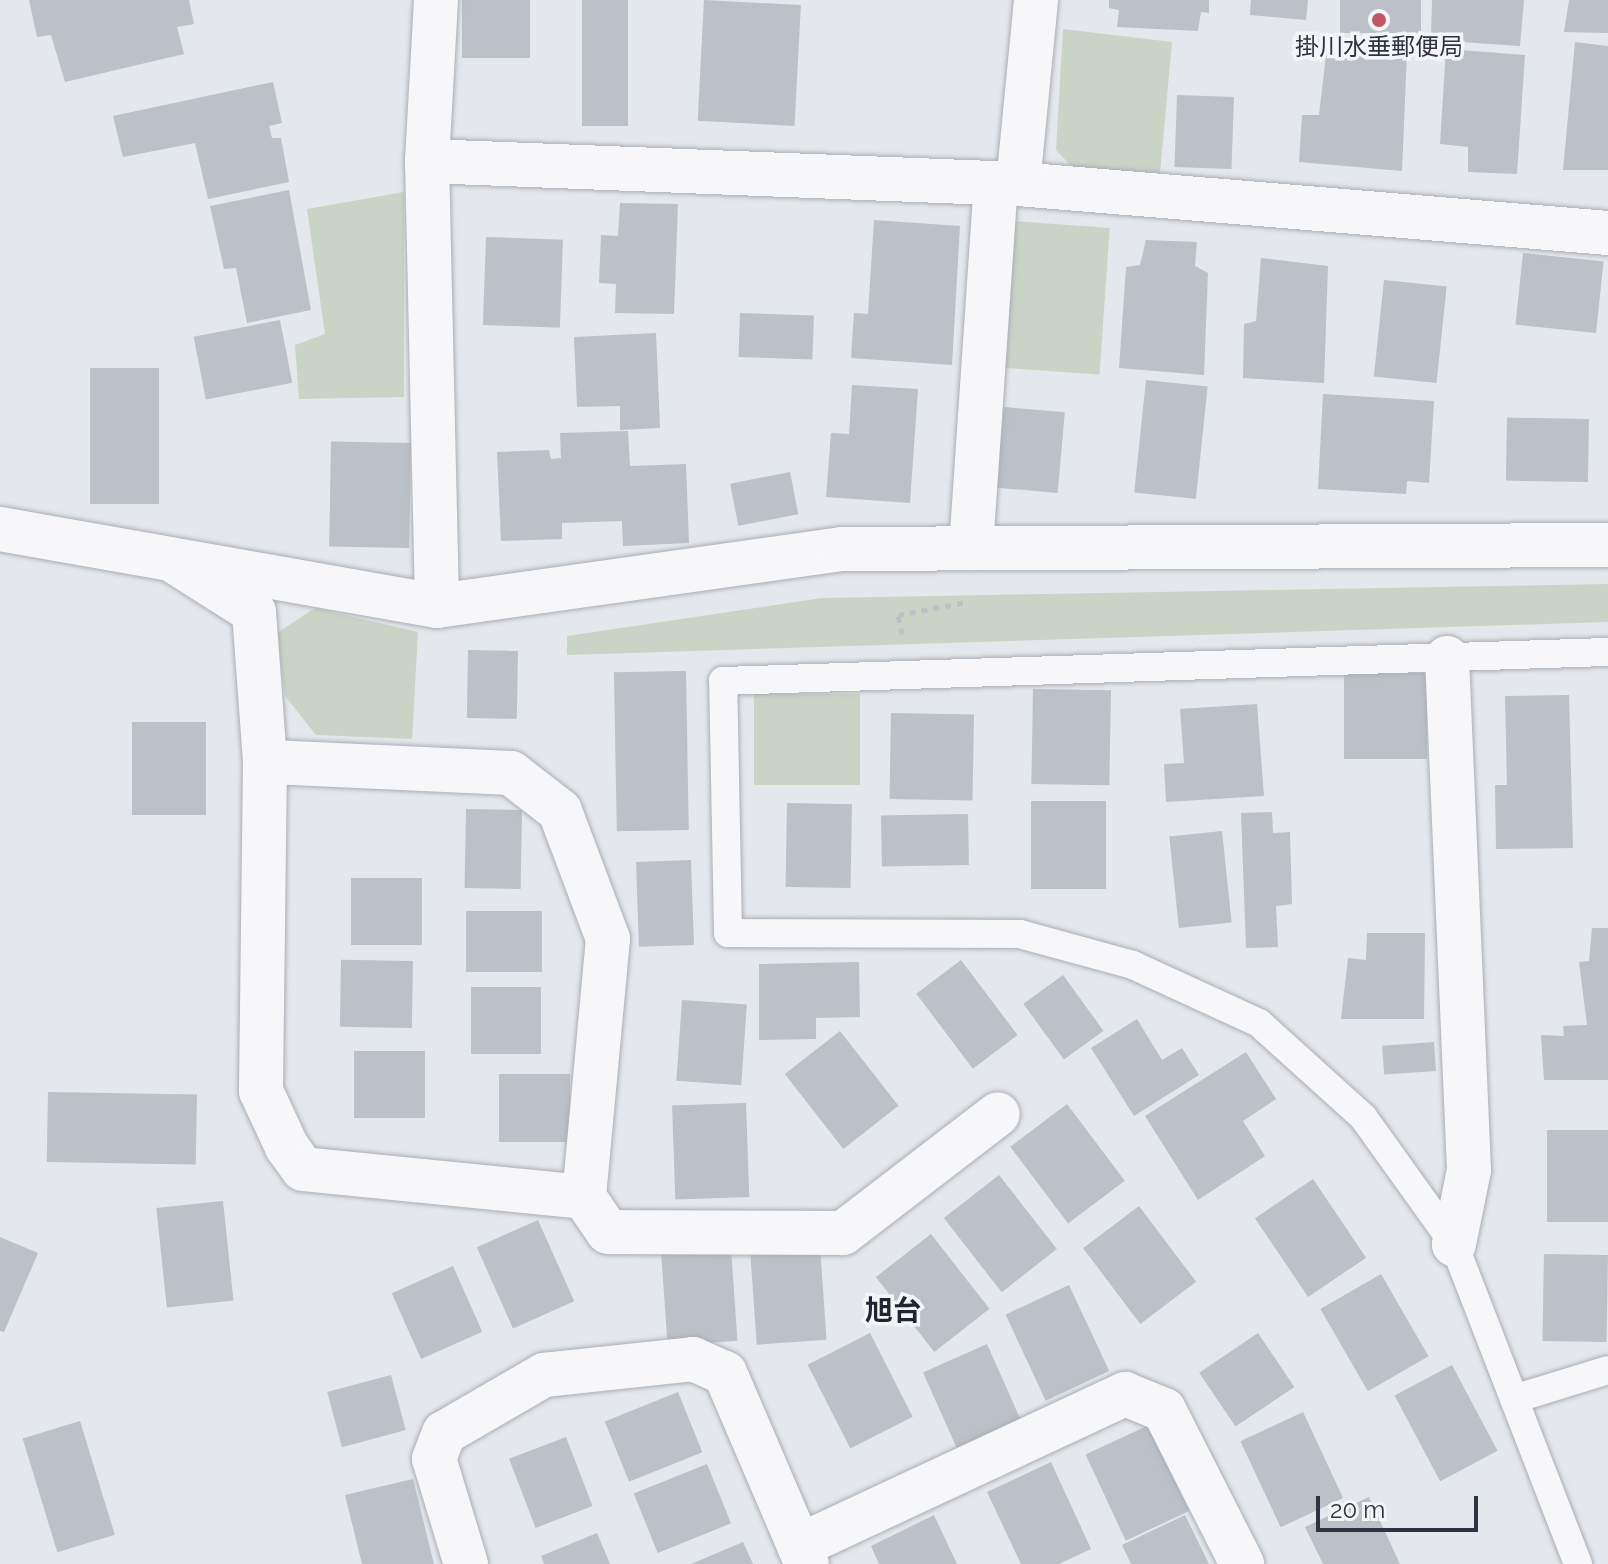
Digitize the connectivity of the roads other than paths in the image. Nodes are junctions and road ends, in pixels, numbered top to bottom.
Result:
1 (436, 0) edge
2 (1036, 0) edge
3 (427, 161) junction
4 (1007, 184) junction
5 (1608, 233) edge
6 (0, 529) edge
7 (1608, 545) edge
8 (971, 548) junction
9 (172, 560) junction
10 (437, 606) junction
11 (1608, 652) edge
12 (1447, 658) junction
13 (265, 762) junction
14 (998, 1114) dead end
15 (584, 1197) junction
16 (1454, 1244) junction
17 (1608, 1370) edge
18 (1514, 1399) junction
19 (803, 1555) edge
20 (466, 1564) edge
21 (1242, 1564) edge
22 (1578, 1564) edge

1 - 3 street
2 - 4 street
3 - 4 street
3 - 10 street
4 - 5 street
4 - 8 street
6 - 9 street
7 - 8 street
8 - 10 street
9 - 10 street
9 - 13 street
11 - 12 lane
12 - 16 street
12 - 16 lane
13 - 15 street
13 - 15 street
14 - 15 street
16 - 18 lane
17 - 18 lane
18 - 22 lane
19 - 20 street
19 - 21 street

